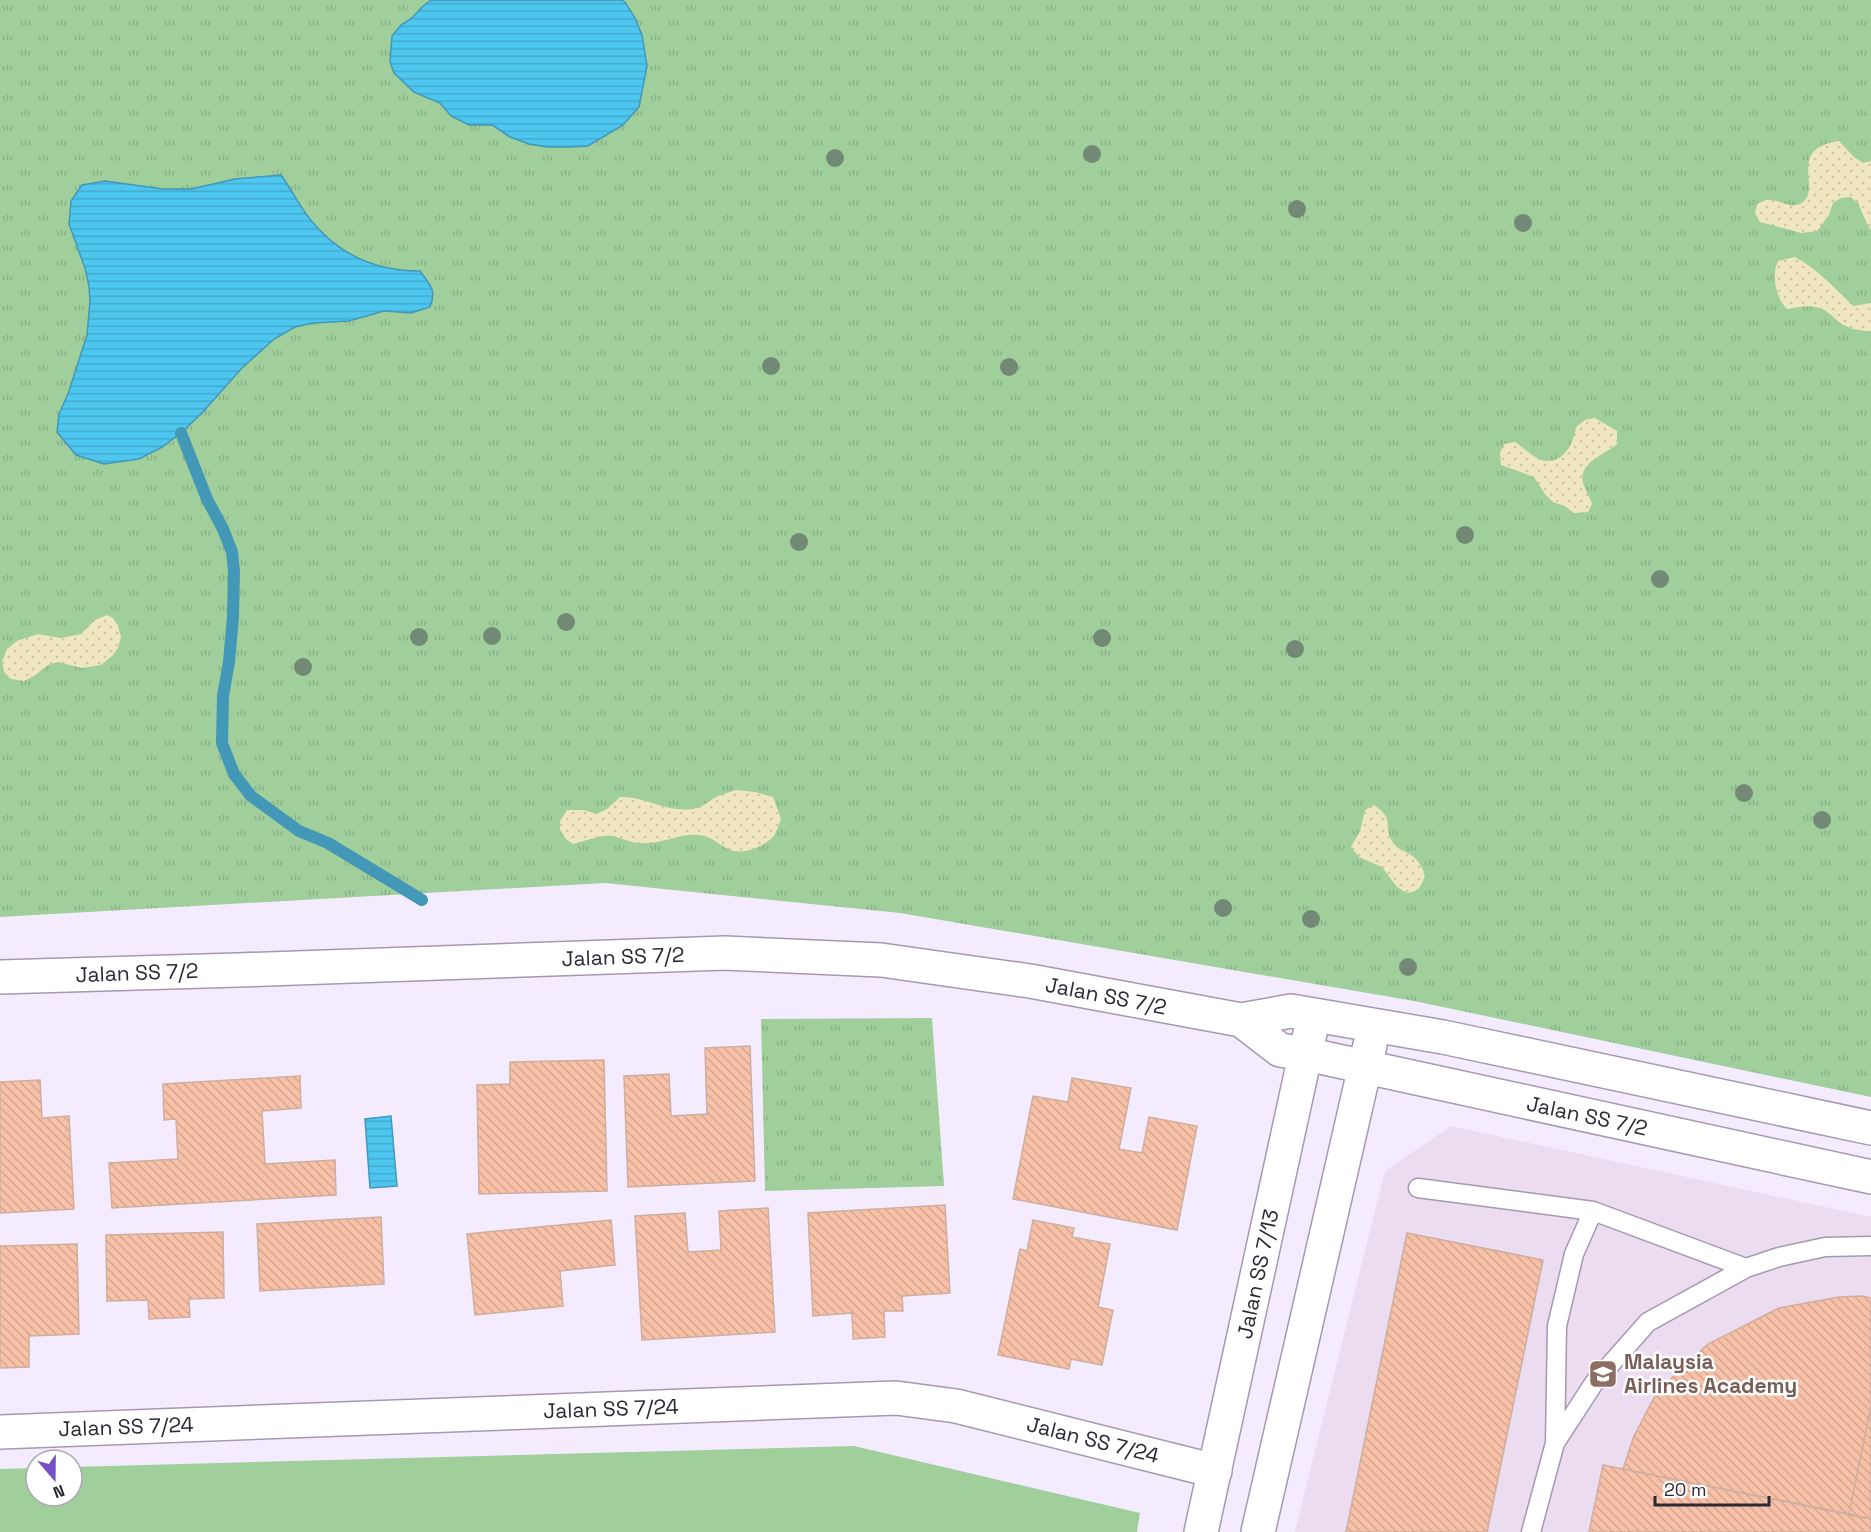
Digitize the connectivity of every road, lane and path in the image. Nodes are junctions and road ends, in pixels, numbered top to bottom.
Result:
1 (0, 977) edge
2 (1314, 1016) junction
3 (1241, 1020) junction
4 (1374, 1025) junction
5 (1306, 1053) junction
6 (1366, 1067) junction
7 (1871, 1128) edge
8 (1871, 1177) edge
9 (1418, 1188) dead end
10 (1593, 1211) junction
11 (1871, 1246) edge
12 (1746, 1268) junction
13 (0, 1432) edge
14 (1555, 1443) junction
15 (1215, 1471) junction
16 (1201, 1532) edge
17 (1258, 1532) edge
18 (1531, 1532) edge

1 - 3 street, Jalan SS 7/2
2 - 3 street, Jalan SS 7/2
2 - 4 street, Jalan SS 7/2
2 - 5 street, Jalan SS 7/13
3 - 5 street, Jalan SS 7/2
4 - 6 street
4 - 7 street, Jalan SS 7/2
5 - 6 street, Jalan SS 7/2
5 - 15 street, Jalan SS 7/13
6 - 8 street, Jalan SS 7/2
6 - 17 street
9 - 10 lane
10 - 12 lane
10 - 14 lane
11 - 12 lane
12 - 14 lane
13 - 15 street, Jalan SS 7/24
14 - 18 lane
15 - 16 street, Jalan SS 7/13

